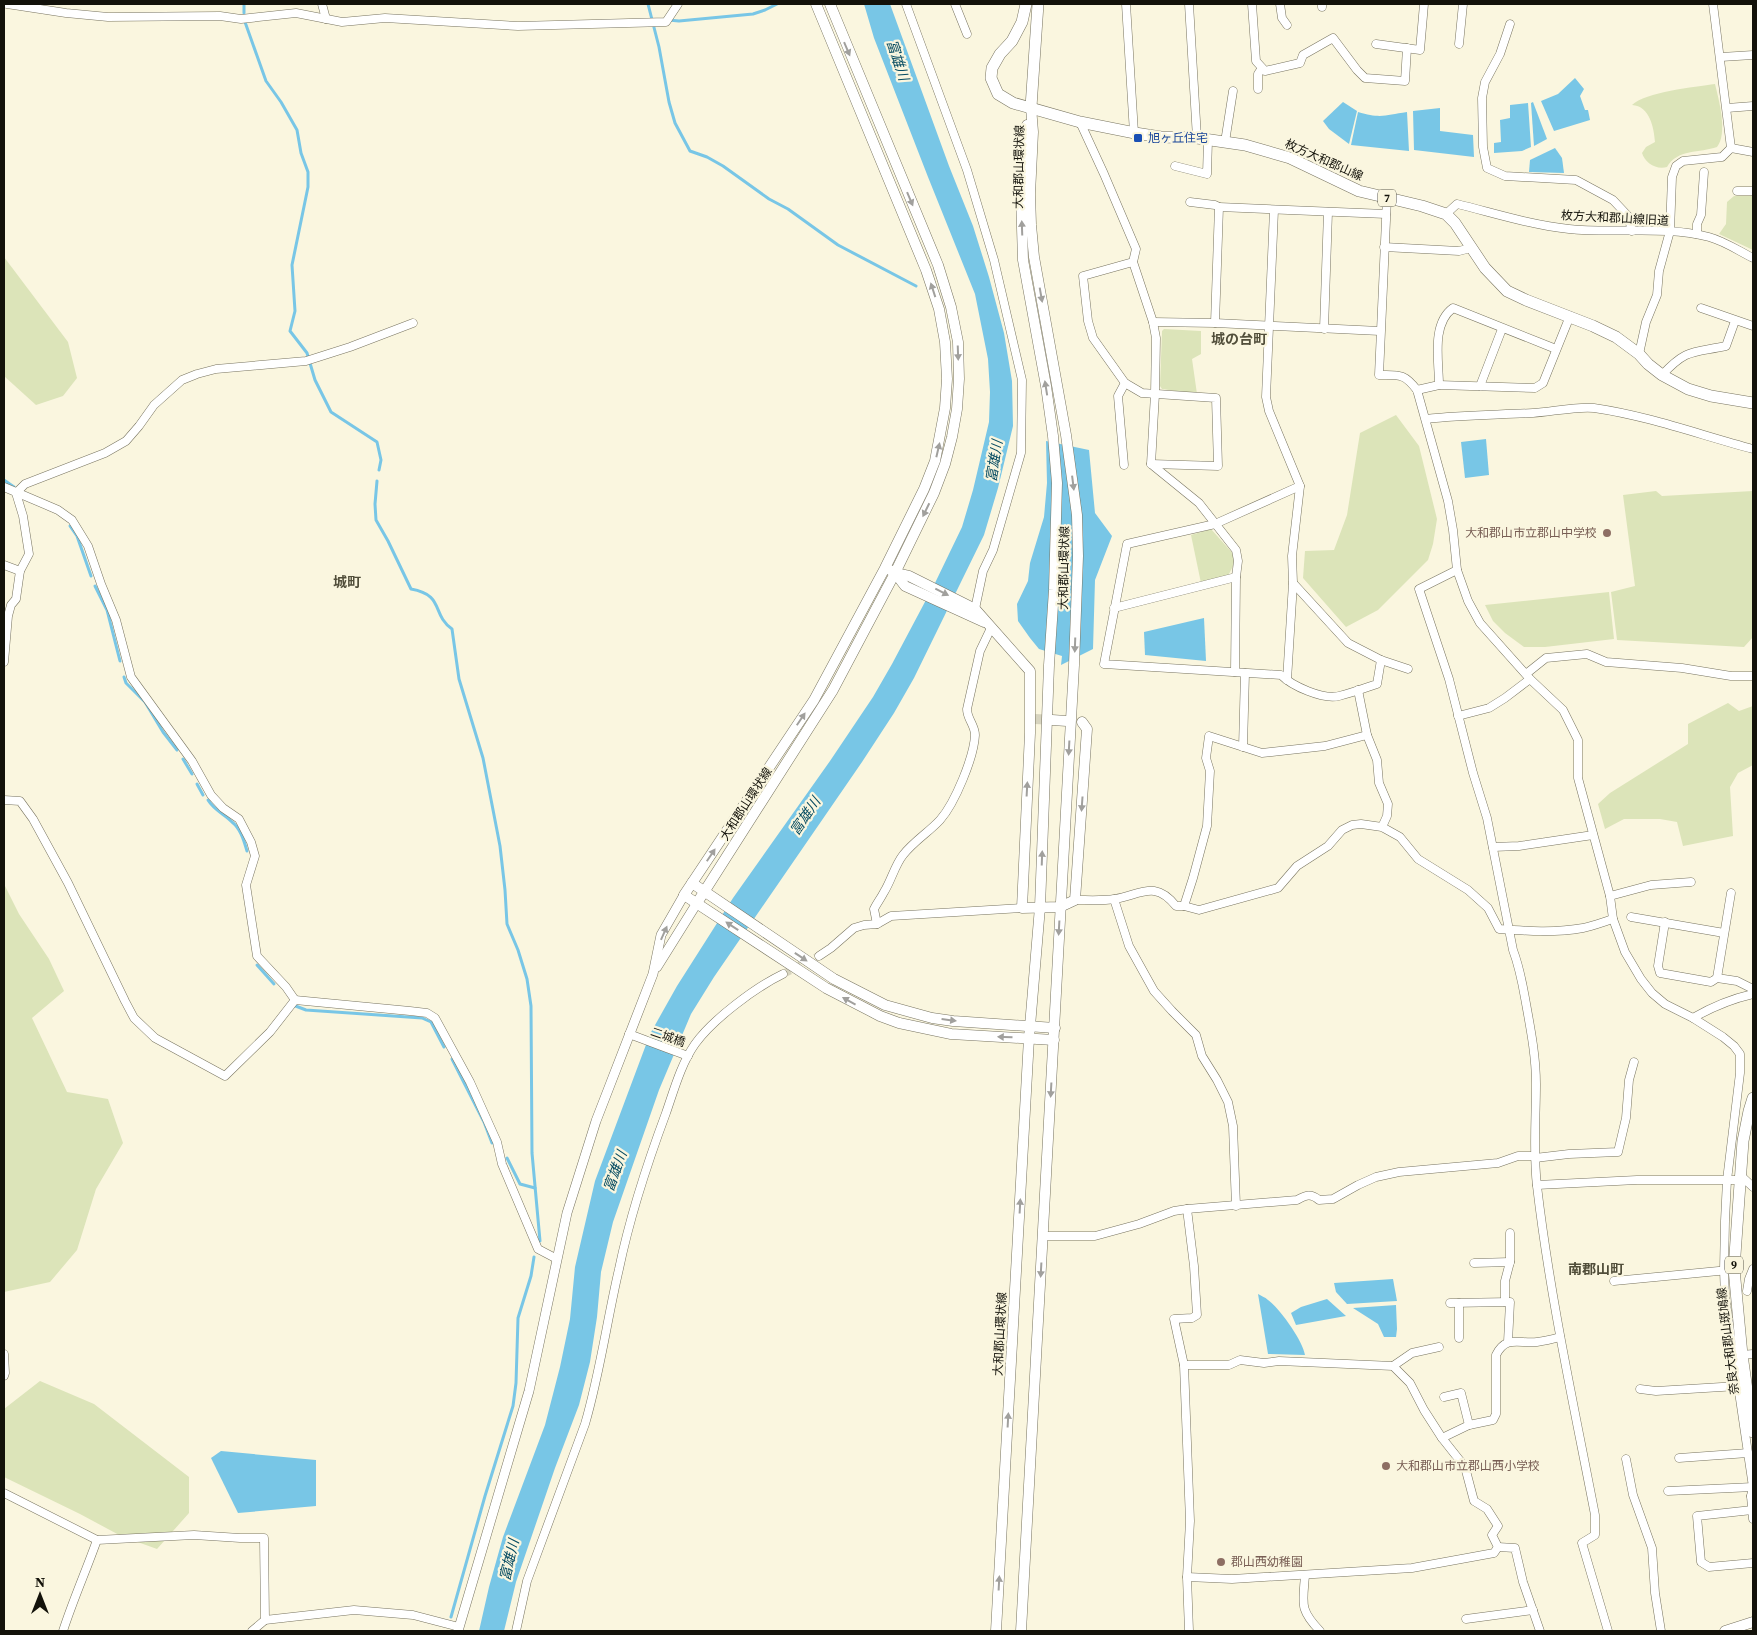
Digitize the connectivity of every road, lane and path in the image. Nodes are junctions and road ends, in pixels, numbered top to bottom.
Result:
1 (7, 4) edge
2 (322, 4) edge
3 (678, 4) edge
4 (816, 4) edge
5 (830, 4) edge
6 (906, 4) edge
7 (955, 4) edge
8 (1026, 4) edge
9 (1038, 4) edge
10 (1126, 4) edge
11 (1189, 4) edge
12 (1252, 4) edge
13 (1280, 4) edge
14 (1424, 4) edge
15 (1463, 4) edge
16 (1715, 4) edge
17 (326, 20) junction
18 (1510, 24) dead end
19 (1287, 26) dead end
20 (967, 34) dead end
21 (1376, 44) dead end
22 (1459, 44) dead end
23 (1407, 48) junction
24 (1753, 55) edge
25 (1721, 57) junction
26 (1262, 68) junction
27 (1258, 88) dead end
28 (1233, 91) dead end
29 (1753, 106) edge
30 (1031, 107) junction
31 (1727, 108) junction
32 (1080, 122) junction
33 (1134, 133) junction
34 (1203, 139) junction
35 (1225, 142) junction
36 (1731, 148) junction
37 (1753, 152) edge
38 (1175, 166) dead end
39 (1704, 172) dead end
40 (1737, 191) dead end
41 (1753, 191) edge
42 (1387, 198) junction
43 (1190, 202) dead end
44 (1219, 207) junction
45 (1274, 210) junction
46 (1328, 212) junction
47 (1386, 214) junction
48 (1446, 214) junction
49 (1632, 231) junction
50 (1670, 231) junction
51 (1697, 234) junction
52 (1384, 247) junction
53 (1471, 248) junction
54 (1753, 258) edge
55 (1133, 262) junction
56 (1701, 308) dead end
57 (1570, 316) junction
58 (1735, 320) junction
59 (1153, 322) junction
60 (413, 323) dead end
61 (1215, 323) junction
62 (1268, 326) junction
63 (1753, 326) edge
64 (1324, 329) junction
65 (1502, 329) junction
66 (1380, 331) junction
67 (1556, 349) junction
68 (1639, 354) junction
69 (1662, 375) junction
70 (1125, 383) junction
71 (1439, 385) junction
72 (1480, 386) junction
73 (1417, 390) junction
74 (1155, 394) junction
75 (1753, 403) edge
76 (1426, 419) junction
77 (1753, 449) edge
78 (1151, 464) junction
79 (1124, 465) dead end
80 (1300, 486) junction
81 (4, 487) edge
82 (16, 493) junction
83 (1215, 524) junction
84 (4, 565) edge
85 (885, 568) junction
86 (1457, 570) junction
87 (20, 571) junction
88 (895, 573) junction
89 (1236, 577) junction
90 (1293, 583) junction
91 (1114, 608) junction
92 (972, 612) junction
93 (989, 626) junction
94 (5, 627) edge
95 (1381, 660) junction
96 (4, 662) edge
97 (1408, 669) dead end
98 (1236, 672) junction
99 (1245, 673) junction
100 (1528, 676) junction
101 (1753, 676) edge
102 (1287, 680) junction
103 (1358, 690) junction
104 (1458, 716) junction
105 (1052, 720) tunnel mouth
106 (1067, 721) dead end
107 (1082, 722) dead end
108 (1367, 735) junction
109 (1243, 747) junction
110 (4, 800) edge
111 (1382, 827) junction
112 (1593, 835) junction
113 (1493, 847) junction
114 (1691, 882) dead end
115 (692, 883) junction
116 (704, 892) junction
117 (1731, 893) dead end
118 (684, 895) junction
119 (1610, 896) junction
120 (1114, 899) junction
121 (1076, 900) junction
122 (696, 903) junction
123 (1184, 906) junction
124 (1040, 907) junction
125 (1060, 907) junction
126 (1022, 908) junction
127 (1631, 917) dead end
128 (1613, 919) junction
129 (1665, 922) junction
130 (877, 924) junction
131 (1509, 929) junction
132 (1724, 933) junction
133 (819, 956) tunnel mouth
134 (652, 974) junction
135 (784, 974) tunnel mouth
136 (1717, 978) junction
137 (1753, 989) edge
138 (1753, 994) edge
139 (294, 1000) junction
140 (1693, 1018) junction
141 (1030, 1026) junction
142 (1055, 1028) junction
143 (629, 1034) junction
144 (1029, 1038) junction
145 (1054, 1040) junction
146 (688, 1056) junction
147 (1634, 1062) dead end
148 (1753, 1098) edge
149 (1536, 1157) junction
150 (1740, 1177) junction
151 (1727, 1180) junction
152 (1537, 1185) junction
153 (1753, 1187) edge
154 (1236, 1206) junction
155 (1187, 1209) junction
156 (1510, 1233) dead end
157 (1043, 1236) junction
158 (557, 1259) junction
159 (1510, 1262) junction
160 (1474, 1263) dead end
161 (1753, 1269) edge
162 (1729, 1270) junction
163 (1614, 1281) dead end
164 (1735, 1291) junction
165 (1750, 1291) edge
166 (1505, 1302) junction
167 (1450, 1303) dead end
168 (1459, 1303) junction
169 (1560, 1337) junction
170 (1459, 1338) dead end
171 (1508, 1342) junction
172 (1439, 1346) dead end
173 (4, 1354) edge
174 (1748, 1354) edge
175 (1184, 1365) junction
176 (1393, 1366) junction
177 (4, 1376) edge
178 (1738, 1386) junction
179 (1640, 1390) dead end
180 (1444, 1397) dead end
181 (1751, 1401) edge
182 (1469, 1425) junction
183 (1753, 1432) edge
184 (1442, 1438) junction
185 (1748, 1453) junction
186 (1679, 1458) dead end
187 (1626, 1459) dead end
188 (1753, 1487) edge
189 (1668, 1491) dead end
190 (4, 1493) edge
191 (1752, 1495) edge
192 (1752, 1510) edge
193 (1753, 1519) edge
194 (97, 1540) junction
195 (1498, 1547) junction
196 (1753, 1563) edge
197 (1305, 1575) junction
198 (1187, 1577) junction
199 (1533, 1610) junction
200 (1466, 1619) dead end
201 (266, 1620) junction
202 (1753, 1622) edge
203 (458, 1629) edge
204 (63, 1631) edge
205 (252, 1631) edge
206 (516, 1631) edge
207 (996, 1631) edge
208 (1021, 1631) edge
209 (1189, 1631) edge
210 (1320, 1631) edge
211 (1540, 1631) edge
212 (1608, 1631) edge
213 (1661, 1631) edge
214 (1725, 1631) edge

1 - 17 street
2 - 17 street
3 - 17 street
85 -> 4 main road, 大和郡山環状線
5 -> 88 main road, 大和郡山環状線
6 - 92 street
7 - 20 street
8 - 30 main road, 枚方大和郡山線 / 7
9 - 30 main road
10 - 33 street
11 - 34 street
12 - 26 street
13 - 19 street
14 - 23 street
15 - 22 street
16 - 25 street
18 - 49 street
21 - 23 street
23 - 26 street
24 - 25 street
25 - 31 street
26 - 27 street
28 - 35 street
29 - 31 street
30 - 32 main road, 枚方大和郡山線 / 7
124 -> 30 main road, 大和郡山環状線
30 -> 125 main road, 大和郡山環状線
31 - 36 street
32 - 33 main road, 枚方大和郡山線 / 7
32 - 55 street
33 - 34 main road, 枚方大和郡山線 / 7
34 - 35 main road, 枚方大和郡山線 / 7
34 - 38 street
35 - 42 main road, 枚方大和郡山線 / 7
36 - 37 street
36 - 50 street
39 - 51 street
40 - 41 street
42 - 47 street
42 - 48 main road, 枚方大和郡山線 / 7
43 - 44 street
44 - 45 street
44 - 61 street
45 - 46 street
45 - 62 street
46 - 47 street
46 - 64 street
47 - 52 street
48 - 49 street, 枚方大和郡山線旧道
48 - 53 main road
49 - 50 street, 枚方大和郡山線旧道
50 - 51 street, 枚方大和郡山線旧道
50 - 68 street
51 - 54 street, 枚方大和郡山線旧道
52 - 53 street
52 - 66 street
53 - 57 main road
55 - 59 street
55 - 70 street
56 - 58 street
57 - 67 street
57 - 68 main road
58 - 63 street
58 - 69 street
59 - 61 street
59 - 74 street
60 - 82 street
61 - 62 street
62 - 64 street
62 - 80 street
64 - 66 street
65 - 67 street
65 - 71 street
65 - 72 street
66 - 73 street
67 - 72 street
68 - 69 main road
69 - 75 main road
70 - 74 street
70 - 79 street
71 - 72 street
71 - 73 street
73 - 76 street
74 - 78 street
74 - 78 street
76 - 77 street
76 - 86 street
78 - 83 street
80 - 83 street
80 - 90 street
81 - 82 street
82 - 87 street
82 - 139 street
83 - 89 street
83 - 91 street
84 - 87 street
85 - 88 main road
115 -> 85 main road, 大和郡山環状線
86 - 100 street
86 - 104 street
87 - 94 street
88 - 92 main road
88 - 116 main road, 大和郡山環状線
89 - 91 street
89 - 98 street
90 - 95 street
90 - 102 street
91 - 98 street
92 - 93 main road
126 -> 93 main road
93 - 130 street
94 - 96 street
95 - 97 street
95 - 103 street
98 - 99 street
99 - 102 street
99 - 109 street
100 - 101 street
100 - 104 street
100 - 112 street
102 - 103 street
103 - 108 street
104 - 113 street
105 - 106 main road
107 -> 121 main road
108 - 109 street
108 - 111 street
109 - 123 street
110 - 139 street
111 - 123 street
111 - 131 street
112 - 113 street
112 - 119 street
113 - 131 street
114 - 119 street
115 - 116 main road
115 - 118 main road, 大和郡山環状線
116 - 122 main road, 大和郡山環状線
116 -> 141 main road
117 - 132 street
118 - 122 main road
134 -> 118 street
119 - 128 street
120 - 121 street
120 - 123 street
120 - 154 street
121 - 125 main road
122 - 134 street
144 -> 122 main road
124 - 125 main road
124 - 126 main road
124 - 141 main road, 大和郡山環状線
125 -> 142 main road, 大和郡山環状線
126 - 130 street
127 - 129 street
128 - 131 street
128 - 140 street
129 - 132 street
129 - 136 street
130 - 133 street
131 - 149 street
132 - 136 street
134 - 143 street
135 - 146 street
136 - 137 street
138 - 140 street
139 - 158 street
140 - 151 street
141 - 142 main road
141 - 144 main road, 大和郡山環状線
142 - 145 main road, 大和郡山環状線
143 - 146 street, 二城橋
143 - 158 street
144 - 145 main road
207 -> 144 main road, 大和郡山環状線
145 -> 157 main road, 大和郡山環状線
146 - 206 street
147 - 149 street
148 - 150 main road, 奈良大和郡山斑鳩線 / 9
149 - 152 street
149 - 154 street
150 - 151 street
150 - 153 street
150 - 162 main road, 奈良大和郡山斑鳩線 / 9
151 - 152 street
151 - 162 street
152 - 169 street
154 - 155 street
155 - 157 street
155 - 175 street
156 - 159 street
157 -> 208 main road, 大和郡山環状線
158 - 203 street
159 - 160 street
159 - 166 street
161 - 165 street
162 - 163 street
162 - 164 main road, 奈良大和郡山斑鳩線 / 9
162 - 178 street
164 - 165 street
164 - 174 main road, 奈良大和郡山斑鳩線 / 9
166 - 168 street
166 - 171 street
167 - 168 street
168 - 170 street
169 - 171 street
169 - 212 street
171 - 182 street
172 - 176 street
173 - 177 street
174 - 181 main road, 奈良大和郡山斑鳩線 / 9
175 - 176 street
175 - 198 street
176 - 184 street
178 - 179 street
178 - 185 street
180 - 182 street
181 - 183 main road, 奈良大和郡山斑鳩線 / 9
182 - 184 street
184 - 195 street
185 - 186 street
185 - 188 street
187 - 213 street
188 - 189 street
188 - 191 street
190 - 194 street
191 - 192 street
192 - 193 street
192 - 196 street
194 - 201 street
194 - 204 street
195 - 197 street
195 - 199 street
197 - 198 street
197 - 210 street
198 - 209 street
199 - 200 street
199 - 211 street
201 - 203 street
201 - 205 street
202 - 214 main road

